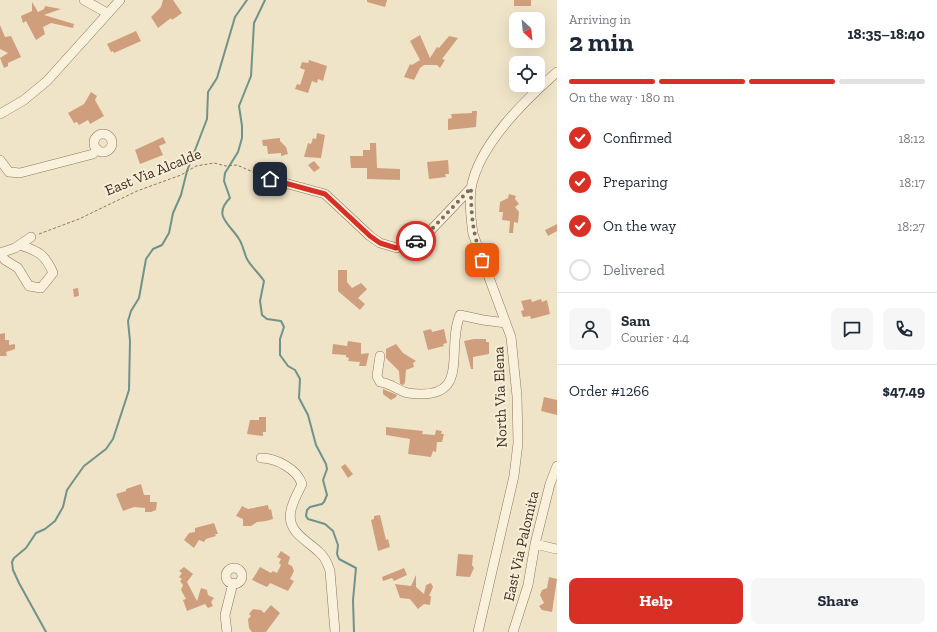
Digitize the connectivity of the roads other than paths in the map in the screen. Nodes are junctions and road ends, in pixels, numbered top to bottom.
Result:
1 (84, 0) edge
2 (120, 0) edge
3 (108, 13) junction
4 (557, 72) edge
5 (0, 114) edge
6 (97, 150) dead end
7 (0, 160) edge
8 (270, 179) road end
9 (471, 188) junction
10 (31, 237) road end
11 (20, 245) junction
12 (0, 253) edge
13 (506, 323) junction
14 (380, 356) dead end
15 (260, 458) dead end
16 (557, 466) edge
17 (535, 544) junction
18 (557, 550) edge
19 (233, 583) dead end
20 (227, 632) edge
21 (335, 632) edge
22 (478, 632) edge
23 (512, 632) edge

1 - 3 street
2 - 3 street
3 - 5 street
4 - 9 street
6 - 7 street
8 - 9 street
9 - 13 street, North Via Elena
10 - 11 street
11 - 12 street
11 - 12 street
13 - 14 street
13 - 22 street, North Via Elena
15 - 21 street
16 - 17 street, East Via Palomita
17 - 18 street
17 - 23 street, East Via Palomita
19 - 20 street

